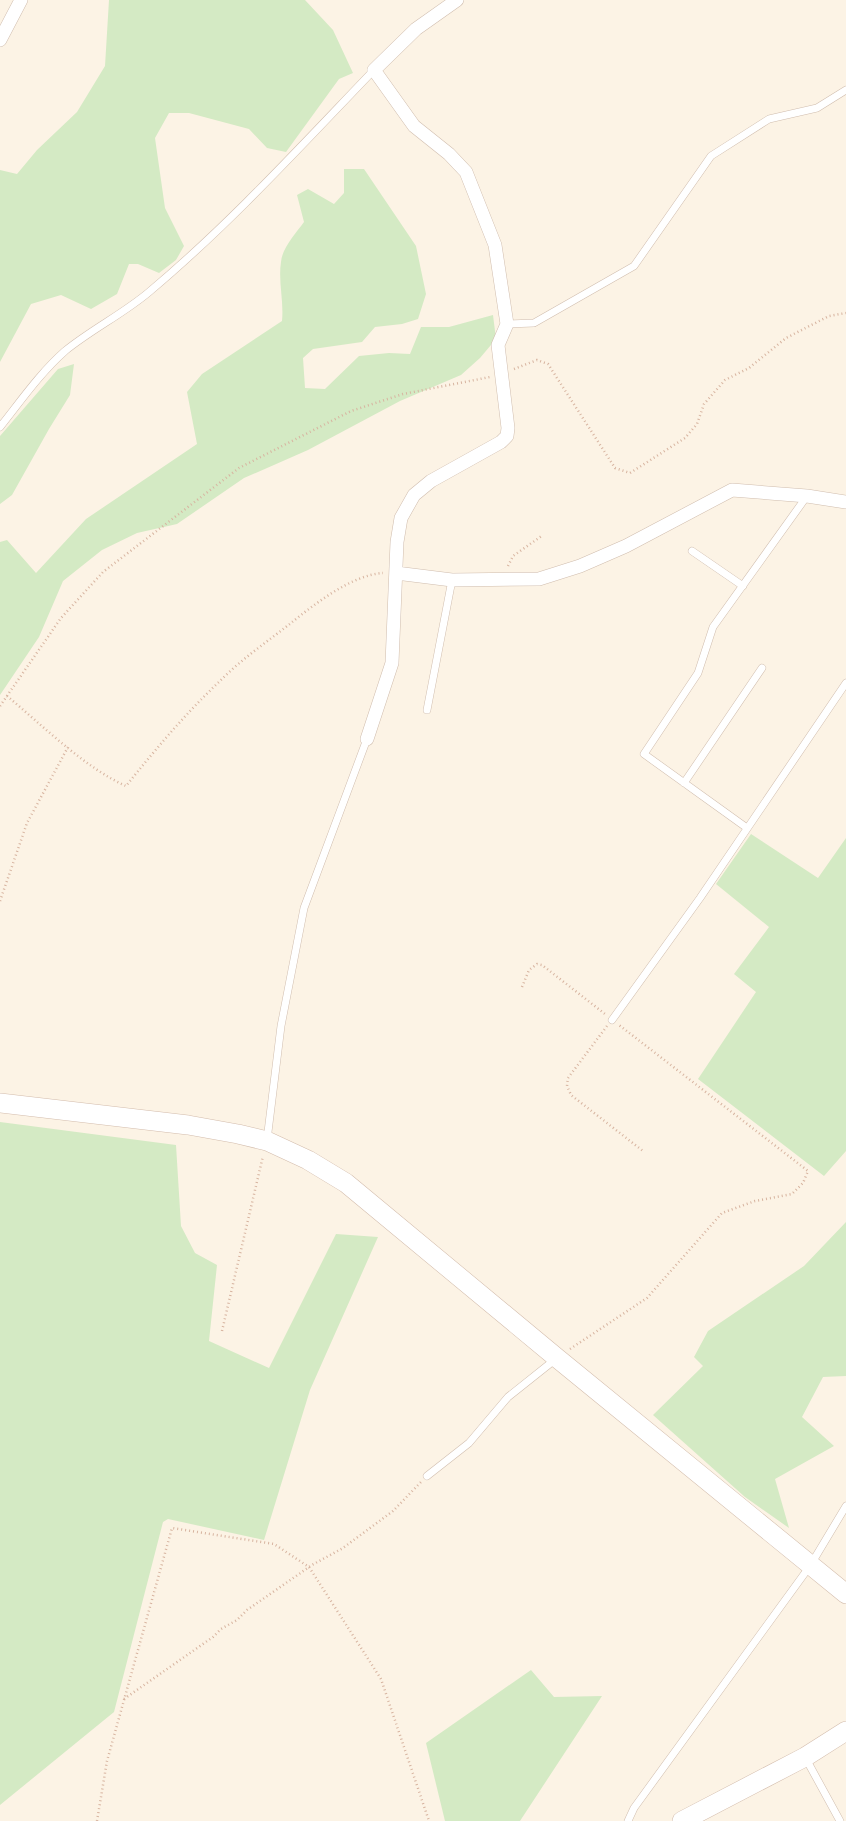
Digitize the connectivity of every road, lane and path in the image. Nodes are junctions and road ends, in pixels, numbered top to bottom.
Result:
1 (21, 0) edge
2 (457, 0) edge
3 (0, 40) edge
4 (374, 70) junction
5 (846, 90) edge
6 (846, 313) edge
7 (507, 324) junction
8 (501, 375) junction
9 (0, 427) edge
10 (807, 496) junction
11 (846, 502) edge
12 (543, 536) dead end
13 (692, 551) dead end
14 (396, 573) junction
15 (452, 580) junction
16 (504, 580) junction
17 (742, 586) junction
18 (762, 668) dead end
19 (846, 684) edge
20 (7, 696) junction
21 (0, 706) edge
22 (427, 710) dead end
23 (367, 739) joint
24 (68, 747) junction
25 (684, 783) junction
26 (747, 828) junction
27 (0, 901) edge
28 (522, 987) dead end
29 (612, 1020) junction
30 (0, 1103) edge
31 (267, 1141) junction
32 (644, 1151) dead end
33 (222, 1331) dead end
34 (557, 1358) junction
35 (427, 1476) joint
36 (846, 1506) edge
37 (810, 1566) junction
38 (309, 1567) junction
39 (846, 1594) edge
40 (124, 1699) junction
41 (846, 1731) edge
42 (805, 1757) junction
43 (97, 1821) edge
44 (429, 1821) edge
45 (628, 1821) edge
46 (682, 1821) edge
47 (840, 1821) edge

1 - 3 street
2 - 4 street
4 - 7 street
4 - 9 lane
5 - 7 lane
6 - 8 path
7 - 8 street
8 - 14 street
8 - 20 path
10 - 11 street
10 - 16 street
10 - 17 lane
12 - 16 path
13 - 17 lane
14 - 15 street
14 - 23 street
14 - 24 path
15 - 16 street
15 - 22 lane
17 - 25 lane
18 - 25 lane
19 - 26 lane
20 - 21 path
20 - 24 path
23 - 31 lane
24 - 27 path
25 - 26 lane
26 - 29 lane
28 - 29 path
29 - 32 path
29 - 34 path
30 - 31 street
31 - 33 path
31 - 34 street
34 - 35 lane
34 - 37 street
35 - 38 path
36 - 37 lane
37 - 39 street
37 - 45 lane
38 - 40 path
38 - 40 path
38 - 44 path
40 - 43 path
41 - 42 street
42 - 46 street
42 - 47 lane

